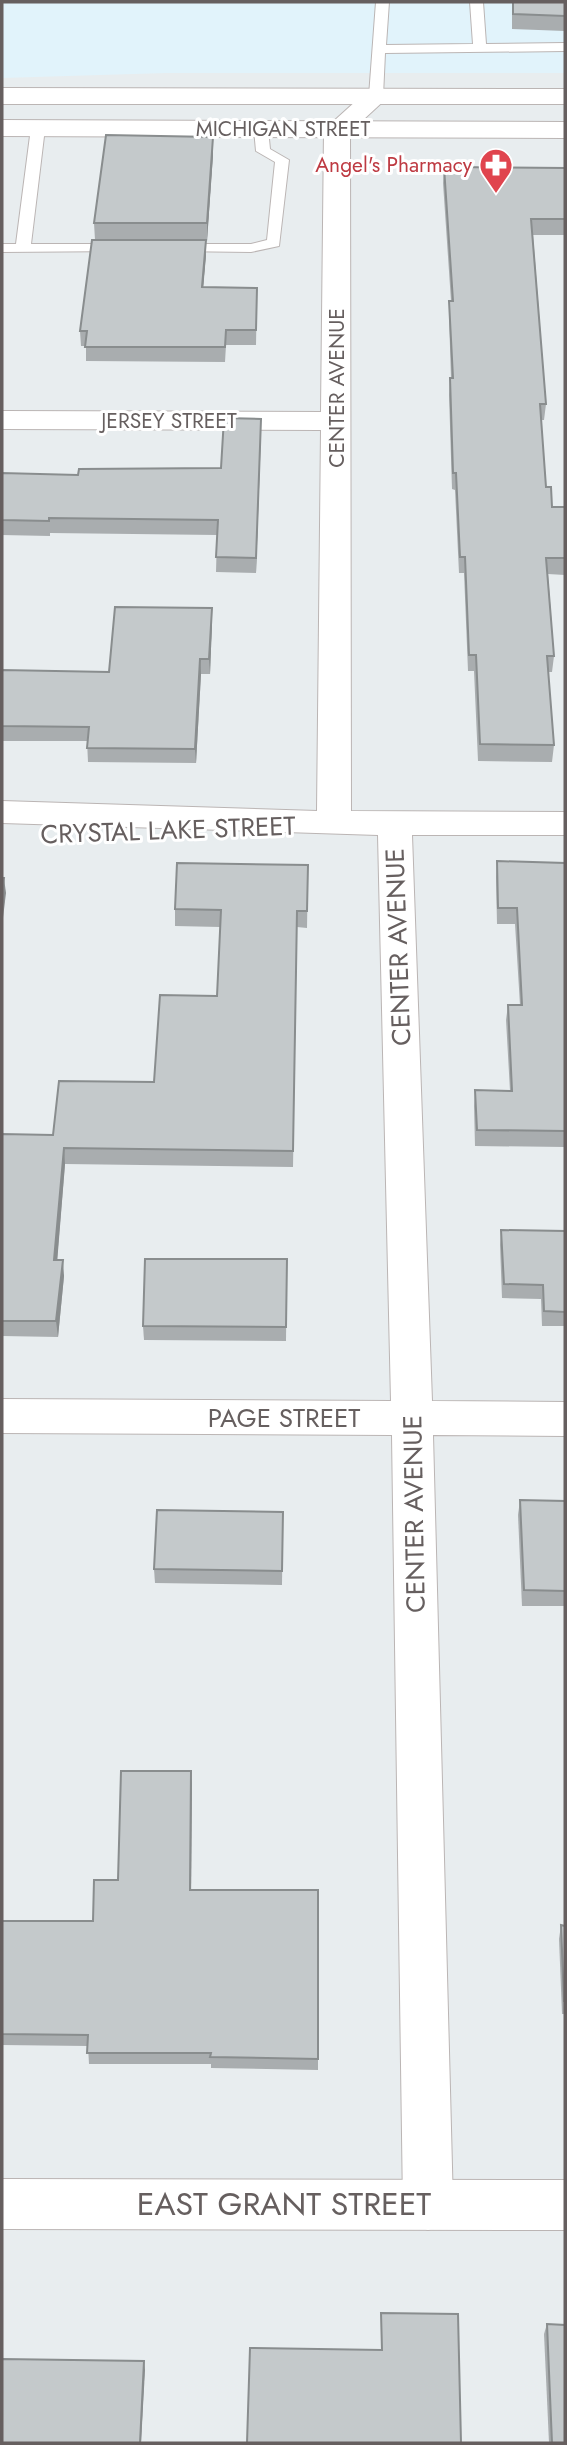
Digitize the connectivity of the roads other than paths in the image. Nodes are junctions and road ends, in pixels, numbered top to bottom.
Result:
1 (382, 2) edge
2 (477, 2) edge
3 (565, 47) edge
4 (480, 48) junction
5 (379, 49) junction
6 (2, 96) edge
7 (376, 96) junction
8 (565, 97) edge
9 (2, 128) edge
10 (38, 128) junction
11 (261, 129) junction
12 (337, 130) junction
13 (565, 130) edge
14 (2, 248) edge
15 (23, 248) junction
16 (130, 248) edge
17 (157, 248) edge
18 (2, 420) edge
19 (337, 421) junction
20 (2, 812) edge
21 (334, 823) junction
22 (395, 823) junction
23 (565, 823) edge
24 (2, 835) edge
25 (2, 1416) edge
26 (412, 1418) junction
27 (565, 1419) edge
28 (2, 2204) edge
29 (428, 2204) junction
30 (565, 2205) edge

1 - 5 lane
2 - 4 lane
3 - 4 lane
4 - 5 lane
5 - 7 lane
6 - 7 street, MICHIGAN STREET
7 - 8 street, MICHIGAN STREET
7 - 12 street
9 - 10 street, MICHIGAN STREET
10 - 11 street, MICHIGAN STREET
10 - 15 lane
11 - 12 street, MICHIGAN STREET
11 - 17 lane
12 - 13 street, MICHIGAN STREET
12 - 19 street, CENTER AVENUE
14 - 15 lane
15 - 16 lane
18 - 19 street, JERSEY STREET
19 - 21 street, CENTER AVENUE
20 - 21 street, CRYSTAL LAKE STREET
21 - 22 street, CRYSTAL LAKE STREET
21 - 24 street, CRYSTAL LAKE STREET
22 - 23 street, CRYSTAL LAKE STREET
22 - 26 street, CENTER AVENUE
25 - 26 street, PAGE STREET
26 - 27 street, PAGE STREET
26 - 29 street, CENTER AVENUE
28 - 29 street, EAST GRANT STREET
29 - 30 street, EAST GRANT STREET

